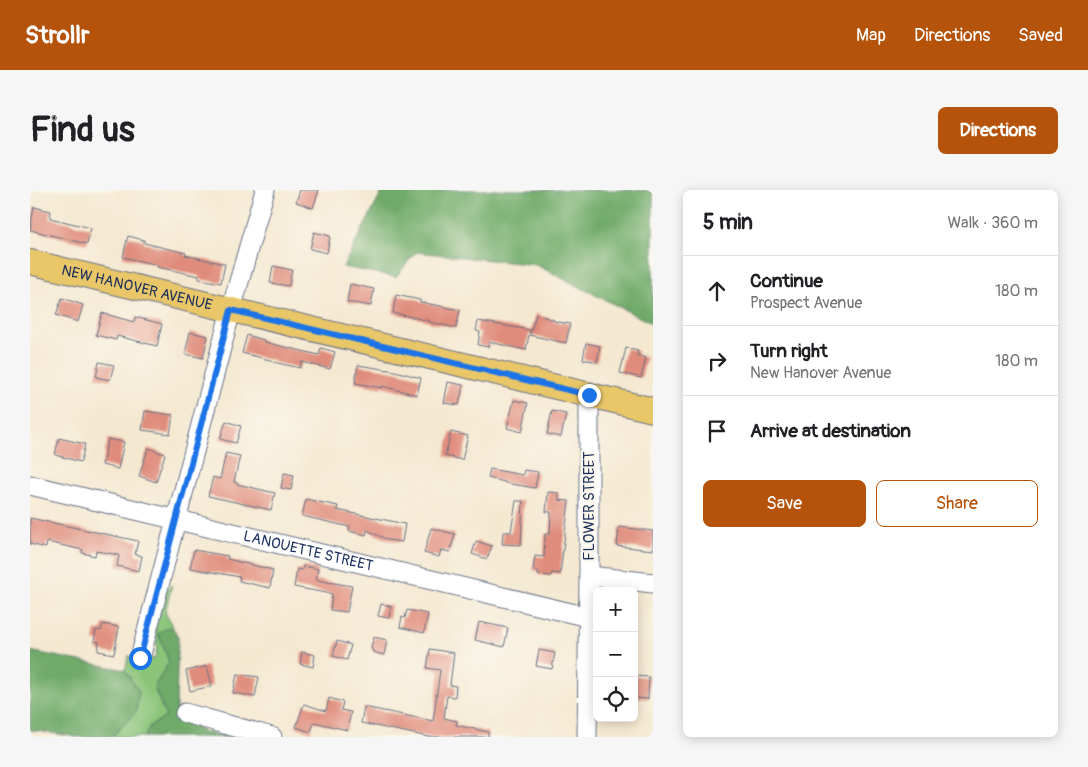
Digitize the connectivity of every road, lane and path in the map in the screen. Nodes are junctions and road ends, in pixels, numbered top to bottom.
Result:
1 (266, 190) edge
2 (30, 262) edge
3 (231, 310) junction
4 (589, 395) junction
5 (653, 410) edge
6 (30, 485) edge
7 (176, 519) junction
8 (589, 576) junction
9 (653, 584) edge
10 (588, 617) junction
11 (140, 658) dead end
12 (185, 713) dead end
13 (272, 737) edge
14 (588, 737) edge

1 - 3 street
2 - 3 main road, NEW HANOVER AVENUE
3 - 4 main road, NEW HANOVER AVENUE
3 - 7 street
4 - 5 main road, NEW HANOVER AVENUE
4 - 8 street, FLOWER STREET
6 - 7 street, LANOUETTE STREET
7 - 10 street, LANOUETTE STREET
7 - 11 street
8 - 9 street
8 - 10 street, FLOWER STREET
10 - 14 street, FLOWER STREET
12 - 13 street

